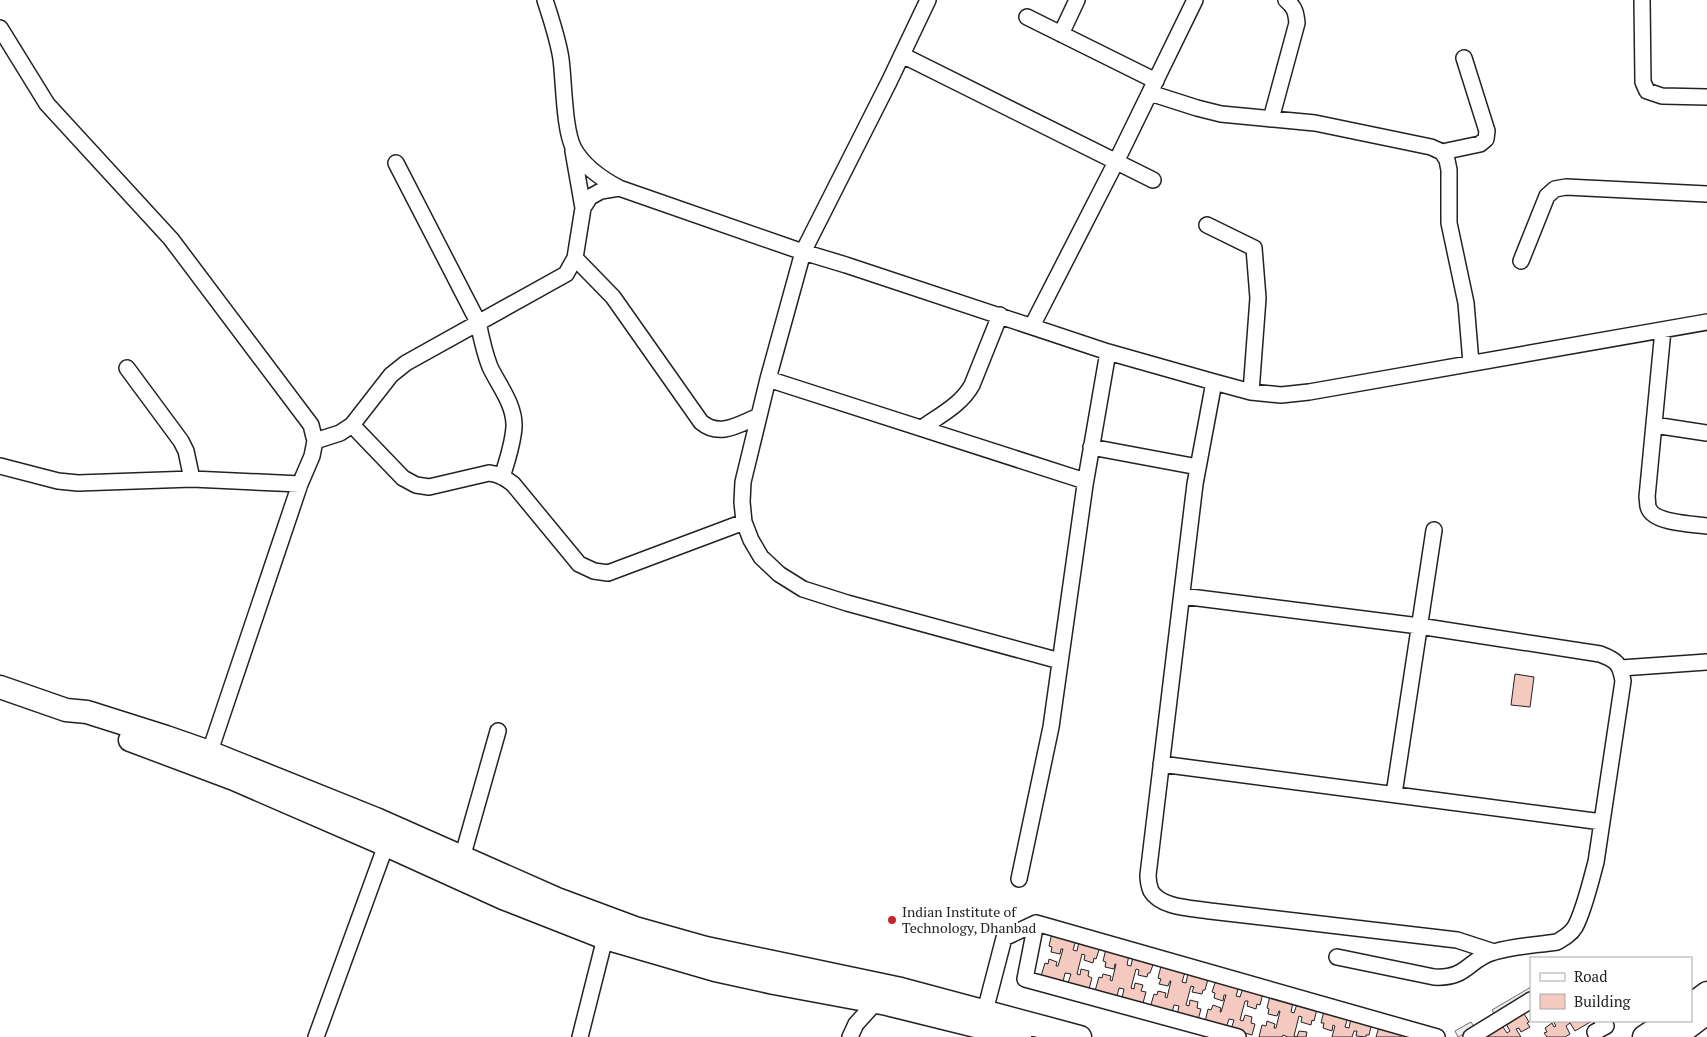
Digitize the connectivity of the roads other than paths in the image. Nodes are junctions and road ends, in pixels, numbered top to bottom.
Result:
1 (545, 0) edge
2 (928, 0) edge
3 (1077, 0) edge
4 (1195, 0) edge
5 (1286, 0) edge
6 (1642, 0) edge
7 (1027, 17) dead end
8 (0, 28) edge
9 (1061, 34) junction
10 (902, 55) junction
11 (1464, 58) dead end
12 (1153, 87) junction
13 (1707, 97) edge
14 (1271, 119) junction
15 (573, 148) junction
16 (1442, 152) junction
17 (1116, 162) junction
18 (396, 163) dead end
19 (1153, 180) dead end
20 (619, 188) junction
21 (1707, 194) edge
22 (583, 208) junction
23 (1207, 225) dead end
24 (803, 252) junction
25 (575, 258) junction
26 (1521, 261) dead end
27 (1000, 315) junction
28 (478, 322) junction
29 (1707, 322) edge
30 (1032, 326) junction
31 (1663, 330) junction
32 (1108, 352) junction
33 (1471, 363) junction
34 (127, 368) dead end
35 (768, 380) junction
36 (1214, 382) junction
37 (1251, 392) junction
38 (759, 416) junction
39 (352, 425) junction
40 (1654, 425) junction
41 (922, 428) junction
42 (1707, 433) edge
43 (315, 441) junction
44 (1091, 447) junction
45 (0, 466) edge
46 (1198, 467) junction
47 (502, 476) junction
48 (192, 479) junction
49 (1085, 481) junction
50 (300, 484) junction
51 (744, 522) junction
52 (1707, 526) edge
53 (1434, 530) dead end
54 (1182, 596) junction
55 (1420, 626) junction
56 (1060, 661) junction
57 (1707, 662) edge
58 (1620, 668) junction
59 (0, 687) edge
60 (498, 731) dead end
61 (206, 760) junction
62 (1161, 764) junction
63 (1394, 794) junction
64 (1602, 822) junction
65 (386, 845) junction
66 (462, 858) junction
67 (1019, 879) dead end
68 (1036, 923) junction
69 (605, 938) junction
70 (1494, 952) junction
71 (1337, 956) dead end
72 (1707, 993) edge
73 (1530, 1001) edge
74 (876, 1002) junction
75 (1692, 1004) edge
76 (985, 1010) junction
77 (1707, 1014) edge
78 (1666, 1022) edge
79 (316, 1037) edge
80 (580, 1037) edge
81 (850, 1037) edge
82 (1020, 1037) edge
83 (1080, 1037) edge
84 (1238, 1037) edge
85 (1437, 1037) edge
86 (1471, 1037) edge
87 (1644, 1037) edge
88 (1675, 1037) edge

1 - 15 street
2 - 10 street
3 - 9 street
4 - 12 street
5 - 14 street
6 - 13 street
7 - 9 street
8 - 43 street
9 - 12 street
10 - 17 street
10 - 24 street
11 - 16 street
12 - 14 street
12 - 17 street
14 - 16 street
15 - 20 street
15 - 22 street
16 - 33 street
17 - 19 street
17 - 30 street
18 - 28 street
20 - 22 street
20 - 24 street
21 - 26 street
22 - 25 street
23 - 37 street
24 - 27 street
24 - 35 street
25 - 28 street
25 - 38 street
27 - 30 street
27 - 41 street
28 - 39 street
28 - 47 street
29 - 31 street
30 - 32 street
31 - 33 street
31 - 40 street
32 - 36 street
32 - 44 street
33 - 37 street
34 - 48 street
35 - 38 street
35 - 41 street
36 - 37 street
36 - 46 street
38 - 51 street
39 - 43 street
39 - 47 street
40 - 42 street
40 - 52 street
41 - 49 street
43 - 50 street
44 - 46 street
44 - 49 street
45 - 48 street
46 - 54 street
47 - 51 street
48 - 50 street
49 - 56 street
50 - 61 street
51 - 56 street
53 - 55 street
54 - 55 street
54 - 62 street
55 - 58 street
55 - 63 street
56 - 67 street
57 - 58 street
58 - 64 street
59 - 61 highway
60 - 66 street
61 - 65 highway
61 - 66 highway
62 - 63 street
62 - 70 street
63 - 64 street
64 - 70 street
65 - 69 highway
65 - 79 street
66 - 76 highway
68 - 76 street
68 - 84 street
68 - 85 street
69 - 74 highway
69 - 80 street
70 - 71 street
72 - 75 highway
73 - 86 street
74 - 81 street
74 - 82 highway
76 - 83 highway
77 - 88 highway
78 - 87 highway

